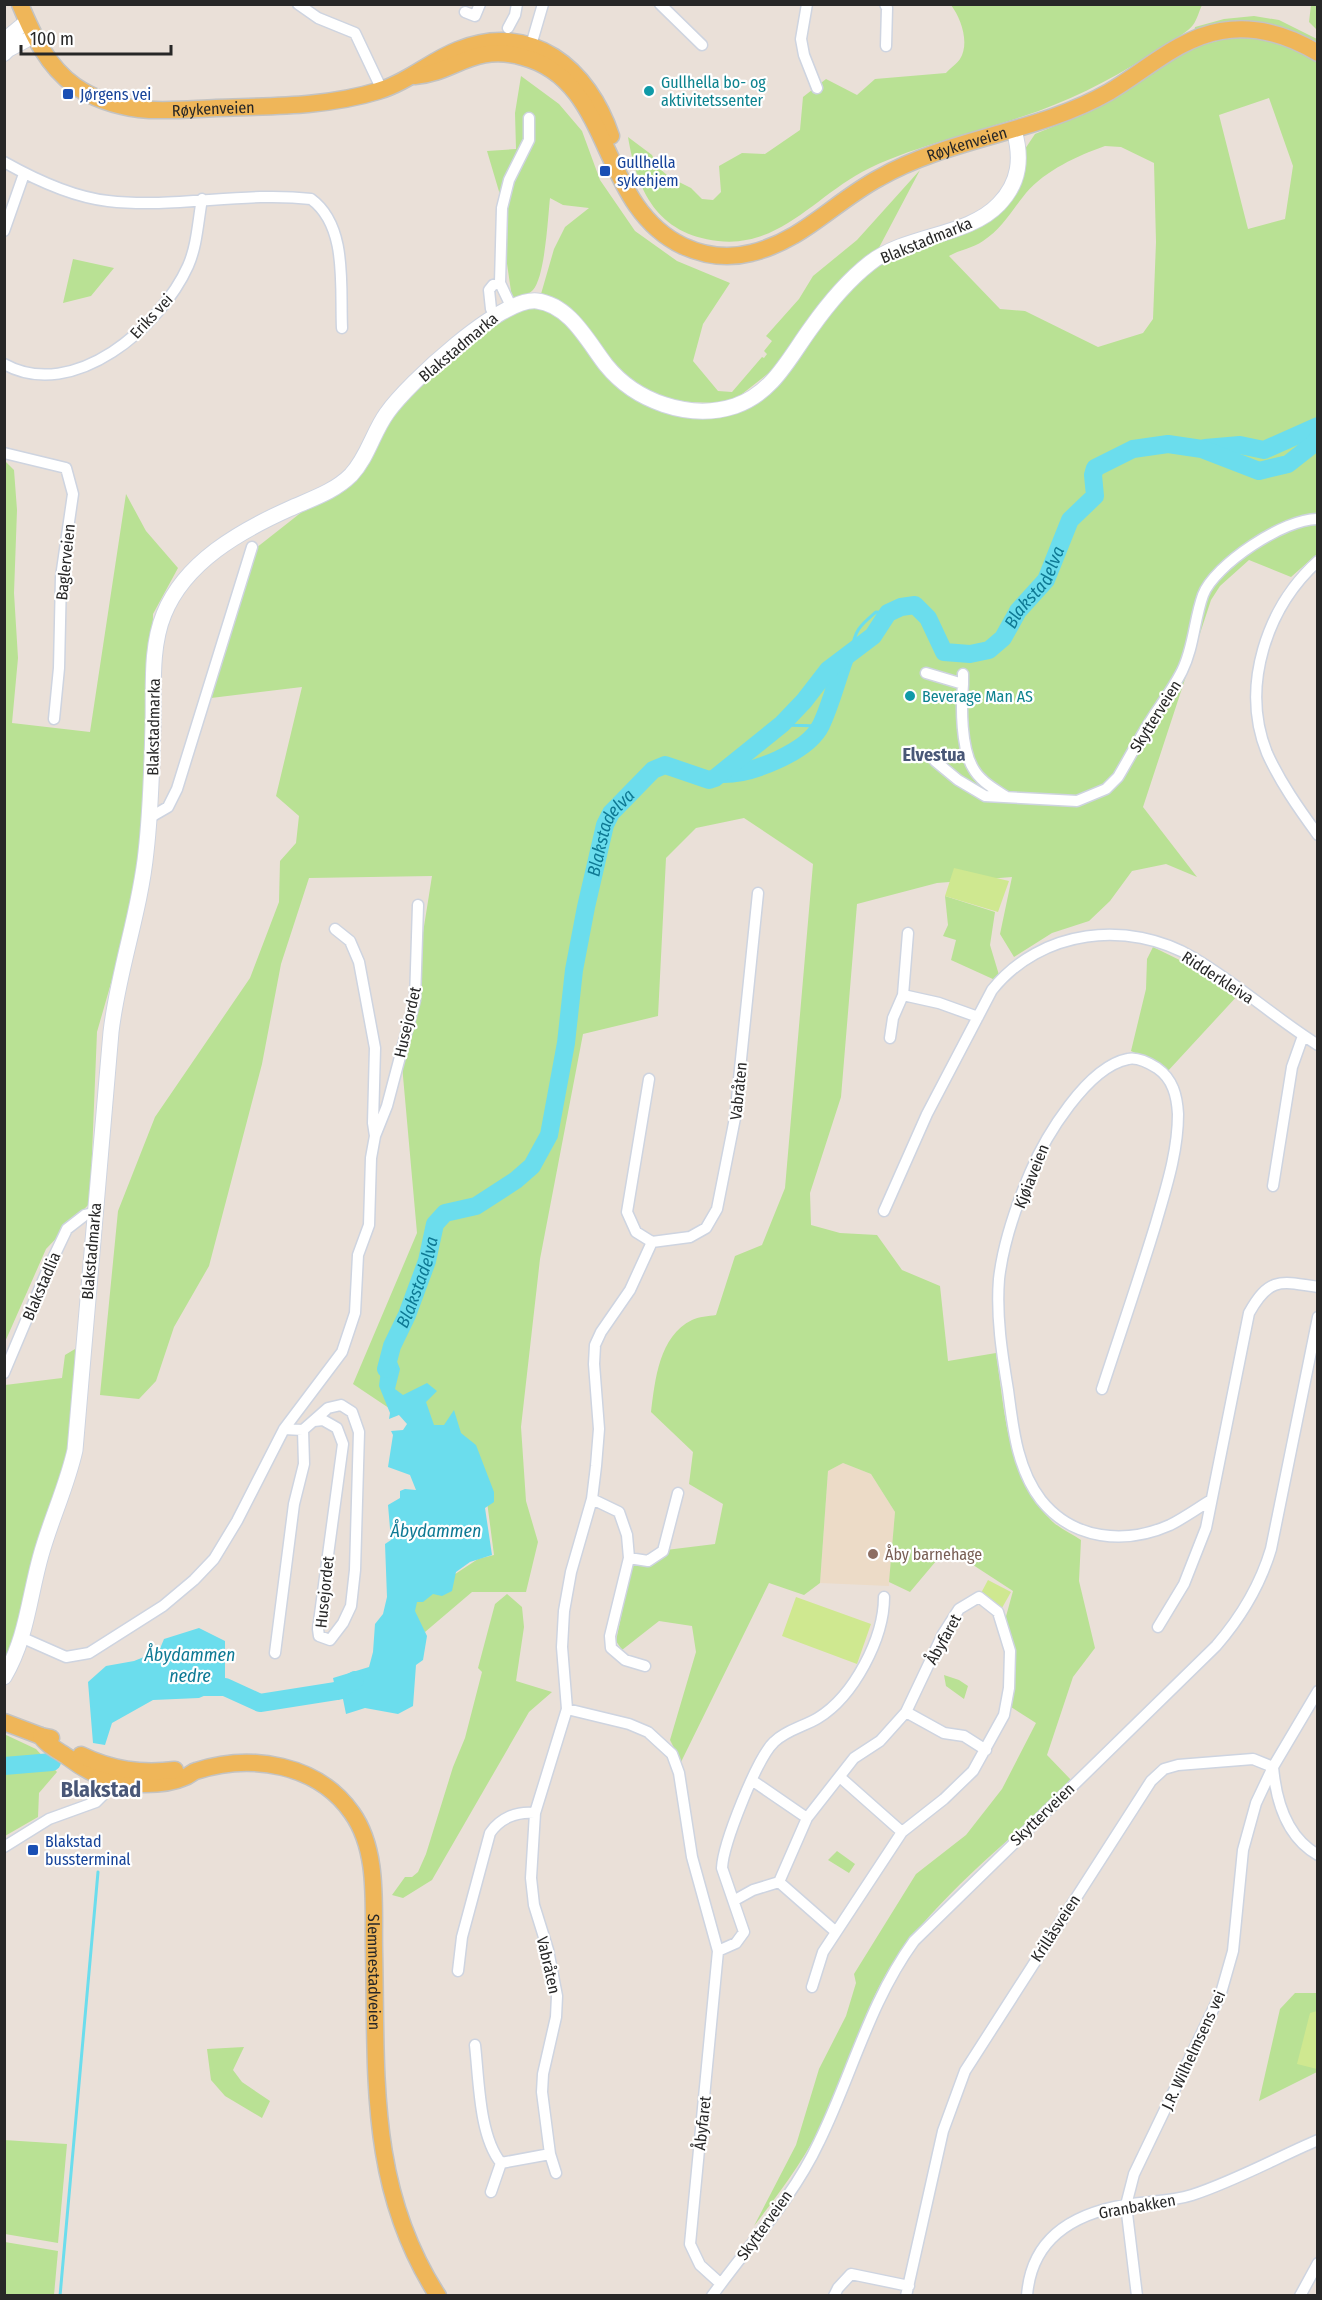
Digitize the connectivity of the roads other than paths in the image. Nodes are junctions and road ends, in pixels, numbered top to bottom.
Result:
1 (20, 4) edge
2 (298, 4) edge
3 (480, 4) edge
4 (517, 4) edge
5 (543, 4) edge
6 (660, 4) edge
7 (885, 4) edge
8 (808, 5) edge
9 (465, 12) dead end
10 (31, 28) junction
11 (508, 28) dead end
12 (4, 40) edge
13 (702, 45) dead end
14 (886, 46) dead end
15 (529, 52) junction
16 (1317, 53) edge
17 (4, 54) edge
18 (817, 88) dead end
19 (382, 90) junction
20 (529, 118) dead end
21 (1014, 130) junction
22 (4, 162) edge
23 (24, 174) junction
24 (202, 199) junction
25 (4, 231) edge
26 (500, 283) junction
27 (511, 306) junction
28 (490, 309) dead end
29 (342, 328) dead end
30 (4, 364) edge
31 (4, 453) edge
32 (1317, 519) edge
33 (252, 547) dead end
34 (1317, 561) edge
35 (926, 673) dead end
36 (54, 719) dead end
37 (935, 761) dead end
38 (1008, 797) junction
39 (149, 818) junction
40 (1317, 835) edge
41 (758, 893) dead end
42 (418, 905) dead end
43 (335, 929) dead end
44 (908, 933) dead end
45 (903, 995) junction
46 (978, 1017) junction
47 (1303, 1036) junction
48 (890, 1038) dead end
49 (1317, 1045) edge
50 (649, 1079) dead end
51 (375, 1136) junction
52 (1273, 1186) dead end
53 (884, 1211) dead end
54 (94, 1214) junction
55 (652, 1242) junction
56 (1317, 1287) edge
57 (1317, 1317) edge
58 (4, 1372) edge
59 (1102, 1389) dead end
60 (314, 1421) junction
61 (284, 1429) junction
62 (303, 1430) junction
63 (678, 1493) dead end
64 (592, 1498) junction
65 (1211, 1500) junction
66 (629, 1558) junction
67 (884, 1597) dead end
68 (1158, 1626) dead end
69 (23, 1638) junction
70 (274, 1653) dead end
71 (645, 1666) dead end
72 (4, 1677) edge
73 (1317, 1691) edge
74 (567, 1709) junction
75 (906, 1712) junction
76 (4, 1722) edge
77 (986, 1750) junction
78 (1273, 1767) junction
79 (107, 1775) junction
80 (841, 1778) junction
81 (753, 1781) junction
82 (535, 1813) junction
83 (807, 1818) junction
84 (902, 1832) junction
85 (4, 1847) edge
86 (1317, 1855) edge
87 (779, 1882) junction
88 (735, 1900) junction
89 (836, 1932) junction
90 (718, 1951) junction
91 (458, 1971) dead end
92 (812, 1987) dead end
93 (475, 2045) dead end
94 (1317, 2140) edge
95 (550, 2154) junction
96 (501, 2163) junction
97 (556, 2173) dead end
98 (491, 2192) dead end
99 (1126, 2205) junction
100 (1317, 2263) edge
101 (721, 2284) junction
102 (908, 2291) edge
103 (438, 2295) edge
104 (712, 2295) edge
105 (834, 2295) edge
106 (1027, 2295) edge
107 (1137, 2295) edge
108 (1300, 2295) edge

1 - 10 main road, Røykenveien
2 - 19 street
3 - 9 street
4 - 11 street
5 - 15 street
6 - 13 street
7 - 14 street
8 - 18 street
10 - 12 street
10 - 17 street
10 - 19 main road, Røykenveien
15 - 19 main road, Røykenveien
15 - 21 main road, Røykenveien
16 - 21 main road, Røykenveien
20 - 26 street
21 - 27 main road, Blakstadmarka
22 - 23 street
23 - 24 street
23 - 25 street
24 - 29 street
24 - 30 street, Eriks vei
26 - 27 street
26 - 28 street
27 - 39 main road, Blakstadmarka
31 - 36 street, Baglerveien
32 - 38 street, Skytterveien
33 - 39 street, Blakstadmarka
34 - 40 street
35 - 38 street
37 - 38 street, Skytterveien
39 - 54 main road, Blakstadmarka
41 - 55 street, Vabråten
42 - 51 street, Husejordet
43 - 51 street, Husejordet
44 - 45 street
45 - 46 street
45 - 48 street
46 - 47 street, Ridderkleiva
46 - 53 street, Ridderkleiva
47 - 49 street, Ridderkleiva
47 - 52 street
50 - 55 street
51 - 61 street, Husejordet
54 - 58 street, Blakstadlia
54 - 69 main road, Blakstadmarka
55 - 64 street, Vabråten
56 - 65 street
57 - 101 street, Skytterveien
59 - 65 street, Kjøiaveien
60 - 60 street, Husejordet
60 - 62 street, Husejordet
61 - 62 street
61 - 69 street, Husejordet
62 - 70 street
63 - 66 street
64 - 66 street
64 - 74 street, Vabråten
65 - 68 street
66 - 71 street
67 - 81 street
69 - 72 main road, Blakstadmarka
73 - 78 street
74 - 82 street, Vabråten
74 - 90 street, Åbyfaret
75 - 77 street
75 - 77 street, Åbyfaret
75 - 80 street, Åbyfaret
76 - 79 main road, Slemmestadveien
77 - 84 street, Åbyfaret
78 - 86 street
78 - 99 street, J.R. Wilhelmsens vei
78 - 102 street, Krillåsveien
79 - 85 street
79 - 103 main road, Slemmestadveien
80 - 83 street, Åbyfaret
80 - 84 street
81 - 83 street
81 - 88 street
82 - 91 street
82 - 95 street, Vabråten
83 - 87 street, Åbyfaret
84 - 89 street, Åbyfaret
87 - 88 street
87 - 89 street
88 - 90 street
89 - 92 street, Åbyfaret
90 - 101 street, Åbyfaret
93 - 96 street
94 - 99 street, Granbakken
95 - 96 street
95 - 97 street, Vabråten
96 - 98 street
99 - 106 street, Granbakken
99 - 107 street, J.R. Wilhelmsens vei
100 - 108 street
101 - 104 street, Skytterveien
102 - 105 street, Krillåsveien

